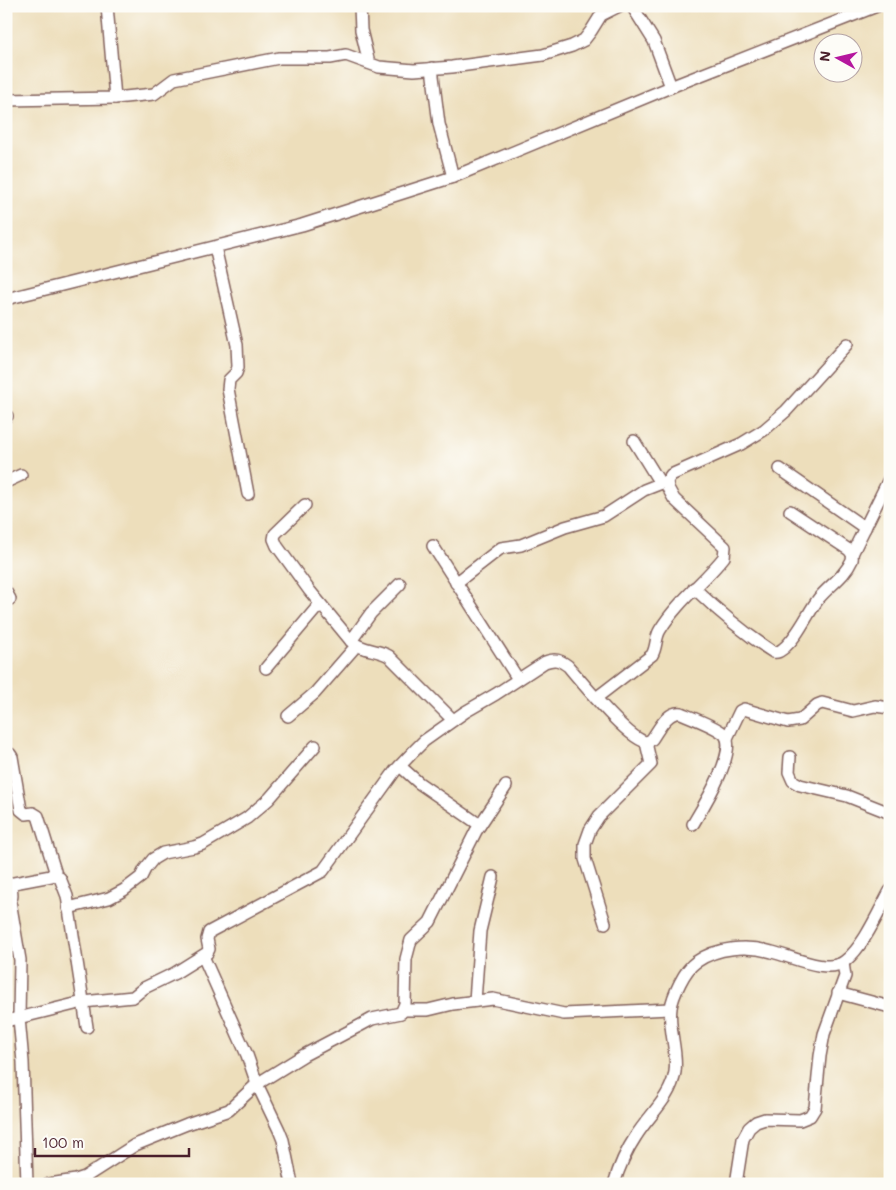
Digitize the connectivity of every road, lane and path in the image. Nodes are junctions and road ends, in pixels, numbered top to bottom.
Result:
1 (107, 6) edge
2 (360, 6) edge
3 (619, 6) edge
4 (632, 6) edge
5 (877, 6) edge
6 (369, 63) junction
7 (432, 68) junction
8 (671, 87) junction
9 (115, 98) junction
10 (6, 100) edge
11 (453, 177) junction
12 (215, 247) junction
13 (6, 299) edge
14 (847, 344) dead end
15 (634, 441) dead end
16 (780, 469) dead end
17 (21, 475) dead end
18 (890, 477) edge
19 (6, 482) edge
20 (663, 482) junction
21 (248, 494) dead end
22 (305, 505) dead end
23 (790, 511) dead end
24 (865, 528) junction
25 (433, 546) dead end
26 (852, 554) junction
27 (456, 583) junction
28 (400, 584) dead end
29 (694, 588) junction
30 (320, 604) junction
31 (354, 644) junction
32 (266, 668) dead end
33 (518, 679) junction
34 (596, 698) junction
35 (890, 708) edge
36 (288, 716) dead end
37 (453, 720) junction
38 (727, 738) junction
39 (648, 742) junction
40 (314, 746) dead end
41 (6, 752) edge
42 (790, 757) dead end
43 (400, 766) junction
44 (506, 786) dead end
45 (890, 813) edge
46 (693, 824) dead end
47 (480, 825) junction
48 (53, 874) junction
49 (493, 877) dead end
50 (890, 891) edge
51 (8, 902) edge
52 (68, 908) junction
53 (604, 923) dead end
54 (203, 956) junction
55 (843, 963) junction
56 (838, 993) junction
57 (475, 1001) junction
58 (83, 1002) junction
59 (890, 1007) edge
60 (670, 1009) junction
61 (404, 1010) junction
62 (19, 1018) junction
63 (6, 1021) edge
64 (87, 1027) dead end
65 (257, 1084) junction
66 (27, 1184) edge
67 (49, 1184) edge
68 (292, 1184) edge
69 (614, 1184) edge
70 (736, 1184) edge

1 - 9 street
2 - 6 street
3 - 7 street
4 - 8 street
5 - 8 street
6 - 7 street
6 - 9 street
7 - 11 street
8 - 11 street
9 - 10 street
11 - 12 street
12 - 13 street
12 - 21 street
14 - 20 street
15 - 20 street
16 - 24 street
17 - 19 street
18 - 24 street
20 - 27 street
20 - 29 street
22 - 30 street
23 - 26 street
24 - 26 street
25 - 27 street
26 - 29 street
27 - 33 street
28 - 31 street
29 - 34 street
30 - 31 street
30 - 32 street
31 - 36 street
31 - 37 street
33 - 34 street
33 - 37 street
34 - 39 street
35 - 38 street
37 - 43 street
38 - 39 street
38 - 46 street
39 - 53 street
40 - 52 street
41 - 48 street
42 - 45 street
43 - 47 street
43 - 54 street
44 - 47 street
47 - 61 street
48 - 51 street
48 - 52 street
49 - 57 street
50 - 55 street
51 - 62 street
52 - 58 street
54 - 58 street
54 - 65 street
55 - 56 street
55 - 60 street
56 - 59 street
56 - 70 street
57 - 60 street
57 - 61 street
58 - 62 street
58 - 64 street
60 - 69 street
61 - 65 street
62 - 63 street
62 - 66 street
65 - 67 street
65 - 68 street

